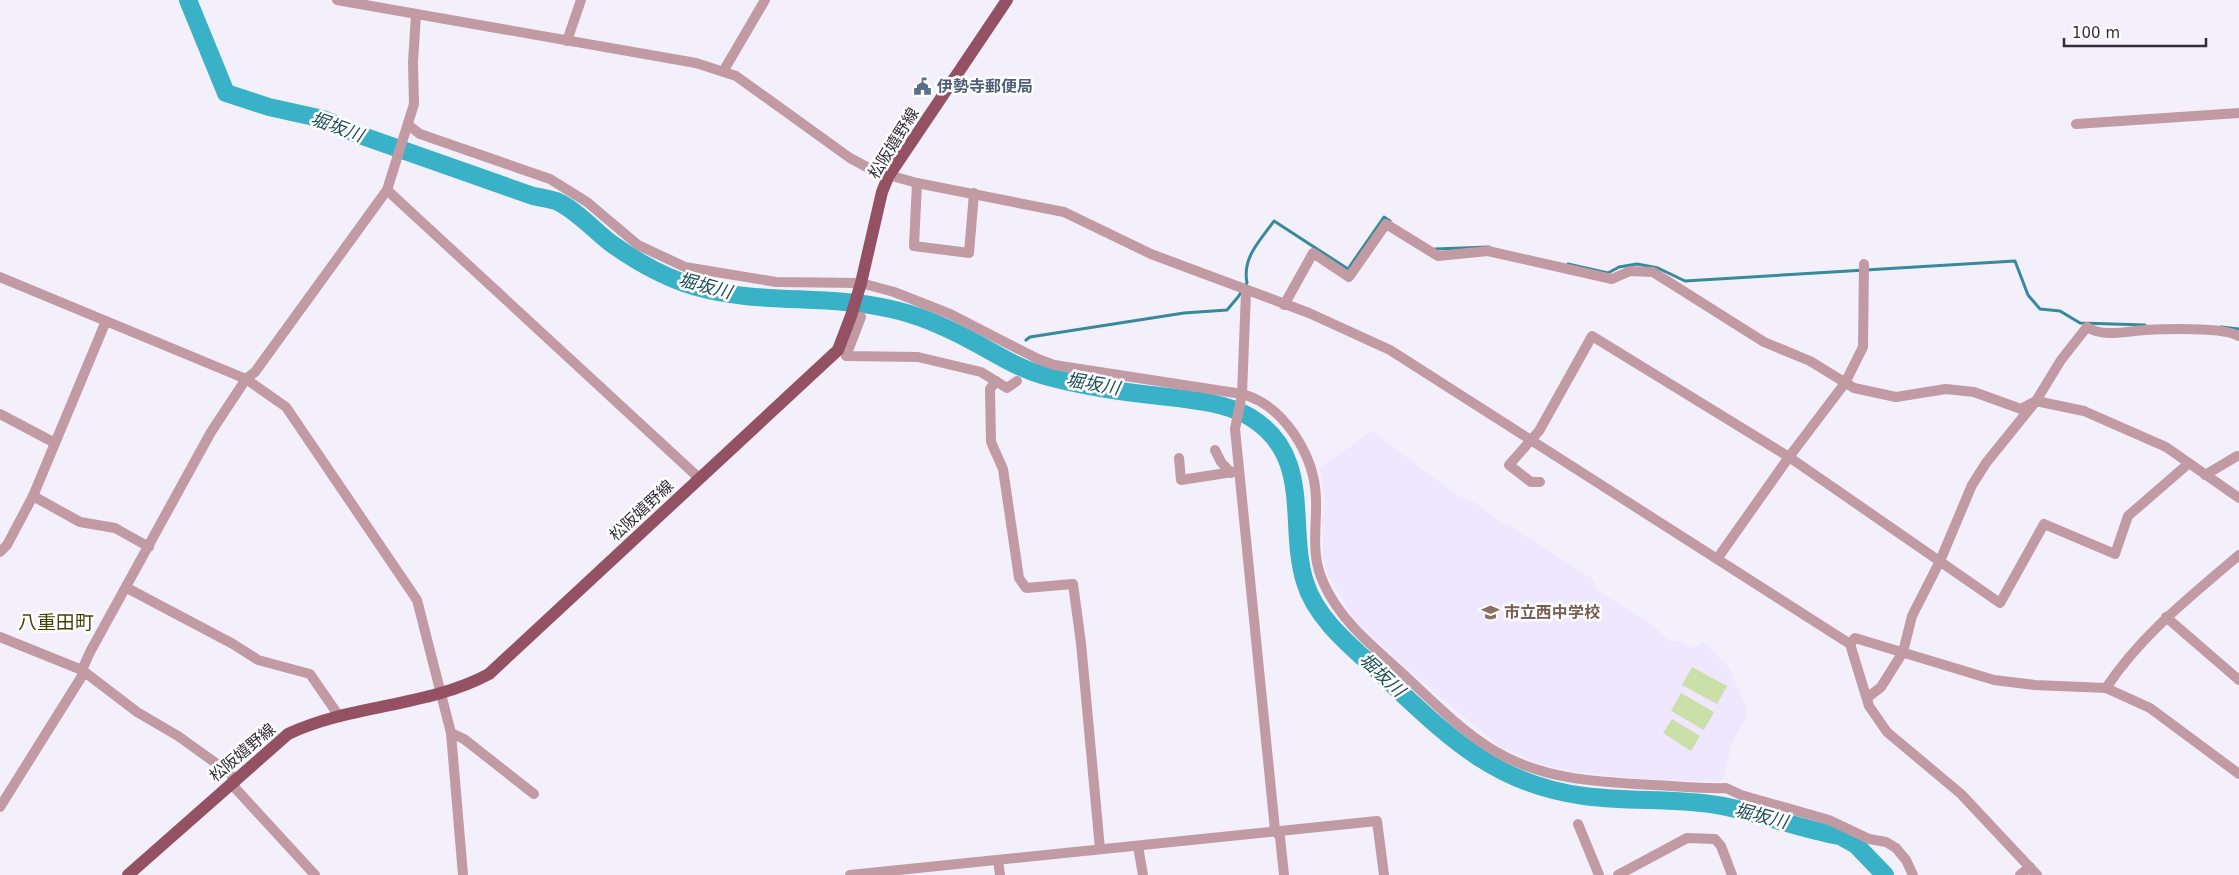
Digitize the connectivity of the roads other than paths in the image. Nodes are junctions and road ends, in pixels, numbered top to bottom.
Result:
1 (337, 0) edge
2 (581, 0) edge
3 (765, 0) edge
4 (1007, 0) edge
5 (416, 15) junction
6 (567, 41) junction
7 (724, 70) junction
8 (2239, 113) edge
9 (2076, 124) dead end
10 (407, 128) junction
11 (888, 176) junction
12 (917, 183) junction
13 (387, 190) junction
14 (974, 193) junction
15 (1864, 264) dead end
16 (0, 277) edge
17 (860, 284) junction
18 (1243, 290) junction
19 (1284, 305) junction
20 (851, 316) junction
21 (106, 321) junction
22 (2239, 336) edge
23 (246, 379) junction
24 (996, 381) junction
25 (1017, 381) dead end
26 (1845, 383) junction
27 (1242, 396) junction
28 (2036, 401) junction
29 (0, 414) edge
30 (1531, 440) junction
31 (55, 443) junction
32 (1215, 450) dead end
33 (2238, 456) edge
34 (1789, 457) junction
35 (1179, 458) dead end
36 (2188, 464) junction
37 (1235, 472) junction
38 (2205, 475) junction
39 (699, 478) junction
40 (1540, 482) dead end
41 (33, 496) junction
42 (2239, 498) edge
43 (2, 547) edge
44 (149, 547) junction
45 (2239, 555) edge
46 (1717, 559) junction
47 (1940, 561) junction
48 (127, 588) junction
49 (2166, 618) junction
50 (0, 637) edge
51 (1850, 644) junction
52 (1903, 652) junction
53 (82, 670) junction
54 (2239, 680) edge
55 (2106, 688) junction
56 (441, 692) junction
57 (1867, 698) junction
58 (339, 716) junction
59 (451, 733) junction
60 (2239, 774) edge
61 (232, 781) junction
62 (534, 794) dead end
63 (0, 807) edge
64 (1578, 824) dead end
65 (1275, 830) junction
66 (1138, 846) junction
67 (1100, 849) junction
68 (998, 860) junction
69 (2033, 871) edge
70 (128, 875) edge
71 (315, 875) edge
72 (463, 875) edge
73 (850, 875) edge
74 (1000, 875) edge
75 (1143, 875) edge
76 (1284, 875) edge
77 (1384, 875) edge
78 (1598, 875) edge
79 (1618, 875) edge
80 (1732, 875) edge
81 (1913, 875) edge
82 (2020, 875) edge

1 - 5 street
2 - 6 street
3 - 7 street
4 - 11 main road, 松阪嬉野線
5 - 6 street
5 - 10 street
6 - 7 street
7 - 11 street
8 - 9 street
10 - 13 street
10 - 17 street
11 - 12 street
11 - 17 main road, 松阪嬉野線
12 - 14 street
12 - 14 street
13 - 23 street
13 - 39 street
14 - 18 street
15 - 26 street
16 - 21 street
17 - 20 main road, 松阪嬉野線
17 - 27 street
18 - 19 street
18 - 27 street
19 - 26 street
19 - 30 street
20 - 24 street
20 - 39 main road, 松阪嬉野線
21 - 23 street
21 - 31 street
22 - 28 street
23 - 44 street
23 - 56 street
24 - 25 street
24 - 67 street
26 - 28 street
26 - 34 street
27 - 37 street
27 - 81 street
28 - 36 street
28 - 47 street
29 - 31 street
30 - 34 street
30 - 40 street
30 - 46 street
31 - 41 street
32 - 37 street
33 - 38 street
34 - 46 street
34 - 47 street
35 - 37 street
36 - 38 street
36 - 47 street
37 - 65 street
38 - 42 street
39 - 56 main road, 松阪嬉野線
41 - 43 street
41 - 44 street
44 - 48 street
45 - 49 street
46 - 51 street
47 - 52 street
48 - 53 street
48 - 58 street
49 - 54 street
49 - 55 street
50 - 53 street
51 - 52 street
51 - 57 street
52 - 55 street
52 - 57 street
53 - 61 street
53 - 63 street
55 - 60 street
56 - 58 main road, 松阪嬉野線
56 - 59 street
57 - 69 street
58 - 61 main road, 松阪嬉野線
59 - 62 street
59 - 72 street
61 - 70 main road, 松阪嬉野線
61 - 71 street
64 - 78 street
65 - 66 street
65 - 76 street
65 - 77 street
66 - 67 street
66 - 75 street
67 - 68 street
68 - 73 street
68 - 74 street
69 - 82 street
79 - 80 street

